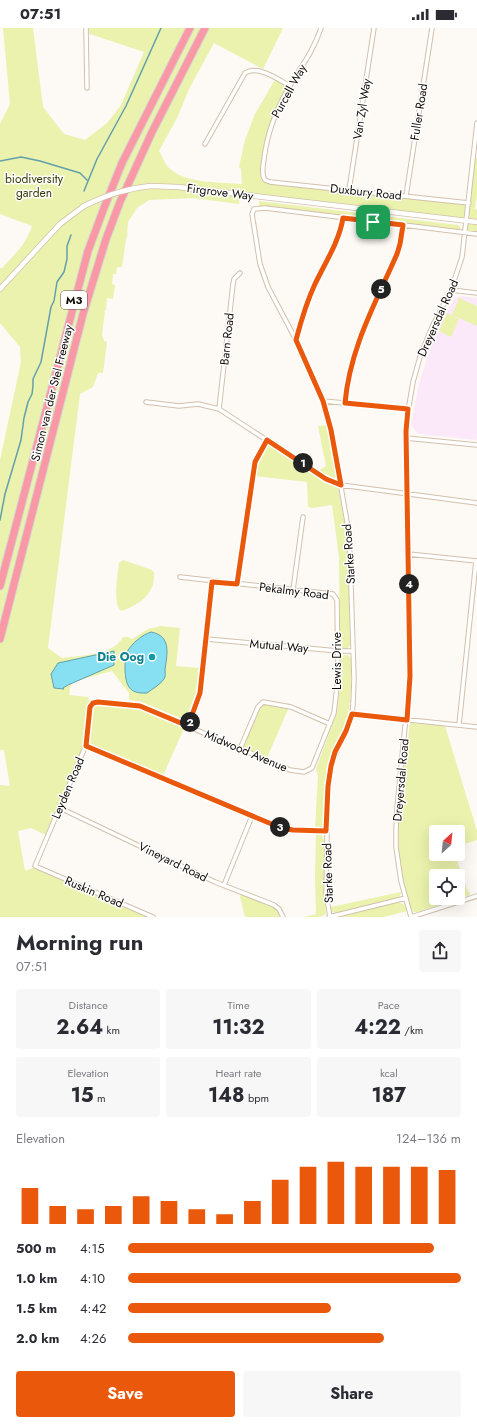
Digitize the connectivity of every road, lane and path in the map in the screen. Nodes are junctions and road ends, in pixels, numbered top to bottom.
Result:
1 (86, 28) edge
2 (190, 28) edge
3 (205, 28) edge
4 (321, 28) edge
5 (374, 28) edge
6 (432, 28) edge
7 (290, 86) junction
8 (87, 88) dead end
9 (477, 123) edge
10 (205, 144) dead end
11 (475, 158) edge
12 (264, 180) joint
13 (349, 190) junction
14 (406, 196) junction
15 (469, 203) junction
16 (343, 218) junction
17 (467, 221) junction
18 (477, 222) edge
19 (403, 225) junction
20 (465, 233) junction
21 (477, 234) edge
22 (240, 273) dead end
23 (0, 289) edge
24 (451, 290) junction
25 (477, 293) edge
26 (296, 340) junction
27 (323, 401) junction
28 (146, 402) dead end
29 (345, 403) junction
30 (219, 409) junction
31 (408, 409) junction
32 (406, 438) junction
33 (267, 440) junction
34 (477, 445) edge
35 (341, 485) junction
36 (407, 493) junction
37 (477, 502) edge
38 (303, 517) dead end
39 (408, 554) junction
40 (476, 561) edge
41 (180, 577) dead end
42 (212, 582) junction
43 (237, 584) junction
44 (0, 586) edge
45 (293, 590) junction
46 (336, 597) joint
47 (0, 639) edge
48 (206, 639) junction
49 (338, 651) junction
50 (352, 652) junction
51 (91, 706) joint
52 (352, 714) junction
53 (407, 720) junction
54 (330, 724) junction
55 (459, 725) junction
56 (188, 726) junction
57 (477, 727) edge
58 (86, 746) junction
59 (240, 749) junction
60 (60, 808) junction
61 (252, 816) junction
62 (326, 831) junction
63 (35, 867) joint
64 (224, 885) junction
65 (477, 896) edge
66 (406, 898) junction
67 (153, 917) edge
68 (283, 917) edge
69 (330, 917) edge
70 (411, 917) edge

1 - 8 street
2 - 44 highway, Simon van der Stel Freeway / M3
3 - 47 highway, Simon van der Stel Freeway / M3
4 - 7 street, Purcell Way
5 - 13 street, Van Zyl Way
6 - 14 street, Fuller Road
7 - 10 street
7 - 12 street, Purcell Way
9 - 11 street, Dreyersdal Road
11 - 15 street, Dreyersdal Road
12 - 13 street, Duxbury Road
13 - 14 street, Duxbury Road
14 - 15 street, Duxbury Road
15 - 17 street, Dreyersdal Road
16 - 19 street
16 - 26 street
16 - 26 street, Starke Road
17 - 18 street, Firgrove Way
17 - 20 street, Dreyersdal Road
17 - 23 street, Firgrove Way, bridge
19 - 20 street
19 - 29 street
20 - 21 street
20 - 24 street, Dreyersdal Road
22 - 30 street, Barn Road
24 - 25 street
24 - 31 street, Dreyersdal Road
26 - 27 street, Starke Road
27 - 29 street
27 - 35 street, Starke Road
28 - 30 street
29 - 31 street
30 - 33 street
31 - 32 street, Dreyersdal Road
32 - 34 street
32 - 36 street, Dreyersdal Road
33 - 35 street
33 - 43 street
35 - 36 street
35 - 50 street, Starke Road
36 - 37 street
36 - 39 street, Dreyersdal Road
38 - 45 street
39 - 40 street
39 - 53 street, Dreyersdal Road
40 - 55 street
41 - 42 street, Pekalmy Road
42 - 43 street, Pekalmy Road
42 - 48 street
43 - 45 street, Pekalmy Road
45 - 46 street, Pekalmy Road
46 - 49 street, Lewis Drive
48 - 49 street, Mutual Way
48 - 56 street
49 - 50 street, Mutual Way
49 - 54 street, Lewis Drive
50 - 52 street, Starke Road
51 - 56 street, Midwood Avenue
51 - 58 street, Leyden Road
52 - 53 street
52 - 62 street, Starke Road
53 - 55 street
53 - 66 street, Dreyersdal Road
54 - 59 street
54 - 59 street, Midwood Avenue
55 - 57 street
56 - 59 street, Midwood Avenue
58 - 60 street, Leyden Road
58 - 61 street
60 - 63 street, Leyden Road
60 - 64 street, Vineyard Road
61 - 62 street
61 - 64 street
62 - 69 street, Starke Road
63 - 67 street, Ruskin Road
64 - 68 street, Vineyard Road
65 - 70 street
66 - 69 street
66 - 70 street, Dreyersdal Road

